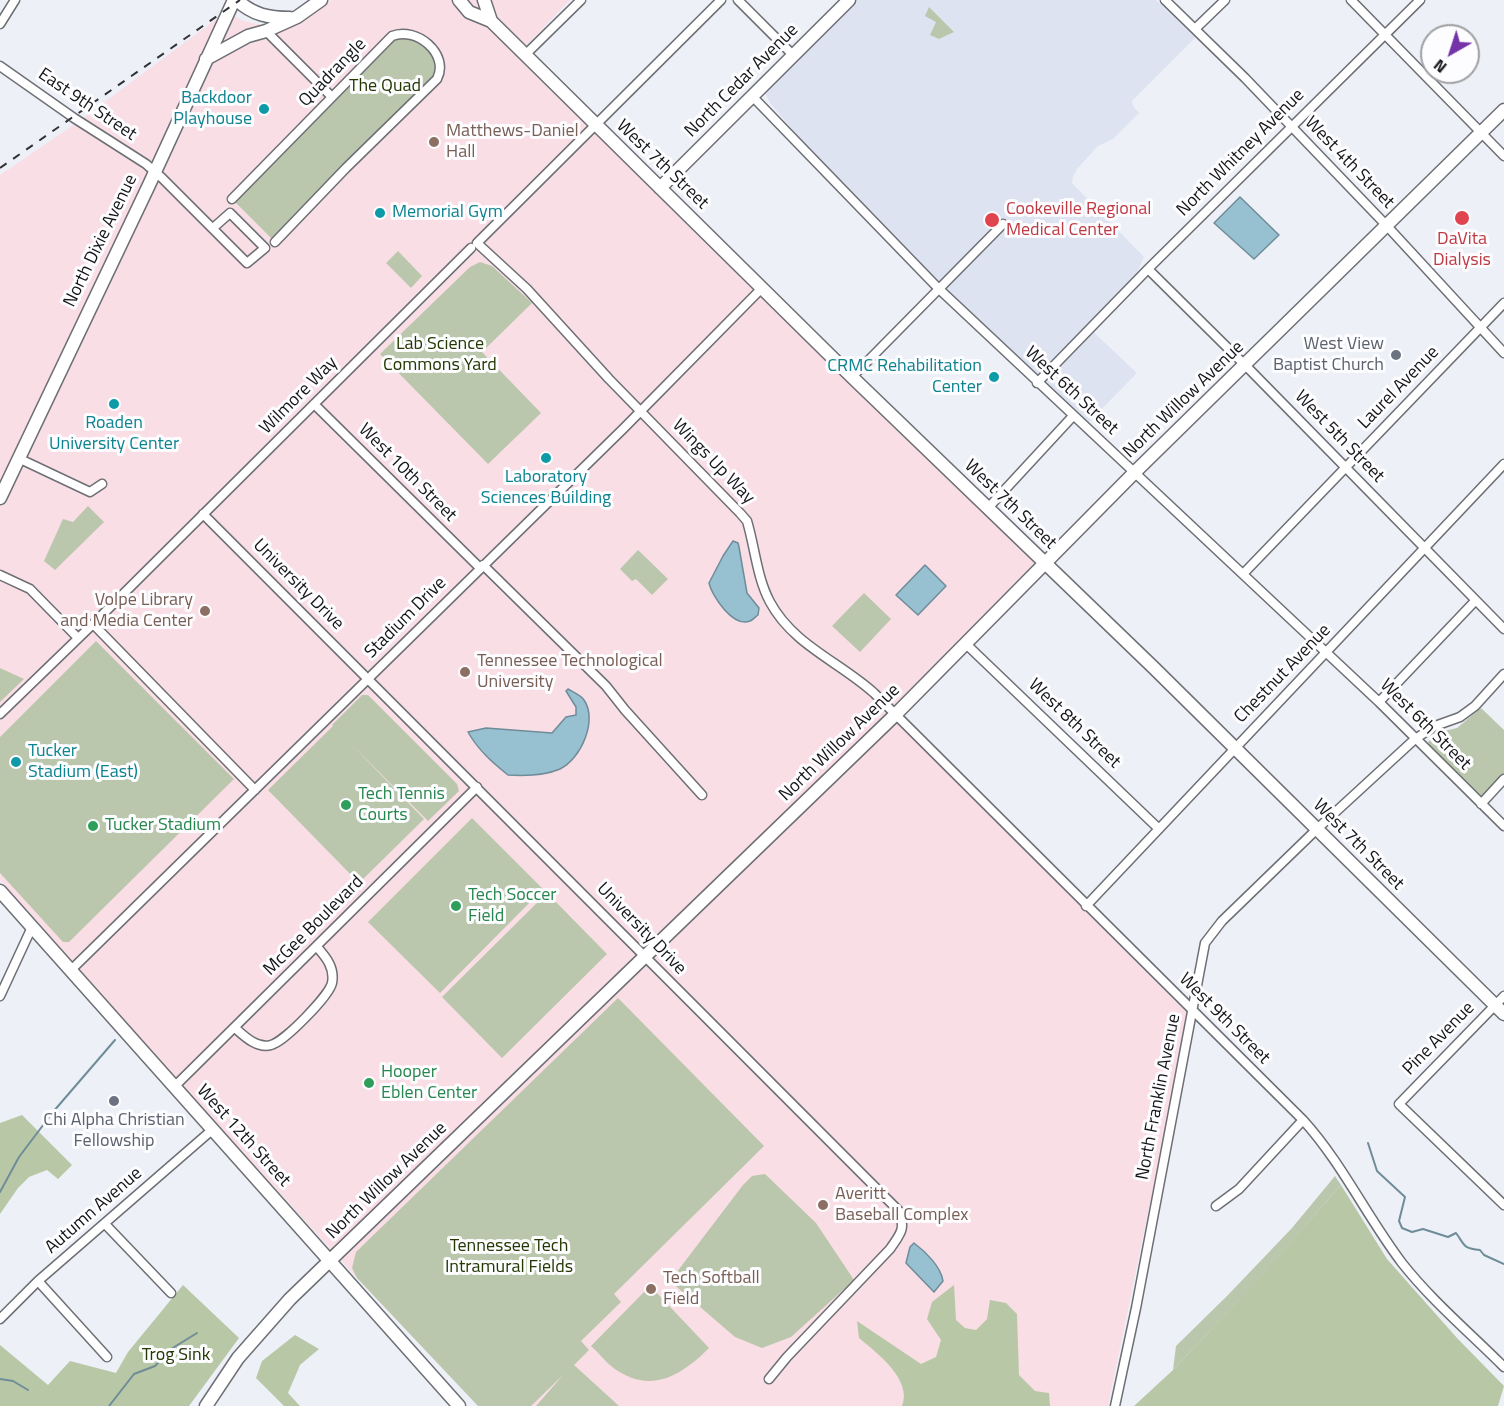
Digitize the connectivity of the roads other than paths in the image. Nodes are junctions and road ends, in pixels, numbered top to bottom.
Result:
1 (15, 0) edge
2 (235, 0) edge
3 (321, 0) edge
4 (459, 0) edge
5 (484, 0) edge
6 (581, 0) edge
7 (721, 0) edge
8 (738, 0) edge
9 (849, 0) edge
10 (1165, 0) edge
11 (1224, 0) edge
12 (1352, 0) edge
13 (1420, 0) edge
14 (264, 16) junction
15 (297, 17) junction
16 (491, 21) junction
17 (223, 23) junction
18 (0, 24) edge
19 (1195, 29) junction
20 (266, 31) junction
21 (1385, 34) junction
22 (525, 55) junction
23 (793, 55) junction
24 (206, 59) junction
25 (0, 66) edge
26 (330, 96) dead end
27 (753, 97) junction
28 (1504, 110) edge
29 (595, 125) junction
30 (1291, 127) junction
31 (1482, 133) junction
32 (1504, 156) edge
33 (155, 171) junction
34 (660, 188) junction
35 (232, 199) dead end
36 (1003, 224) dead end
37 (1387, 226) junction
38 (213, 228) junction
39 (275, 242) dead end
40 (474, 246) junction
41 (1148, 269) junction
42 (762, 288) junction
43 (938, 288) junction
44 (1504, 303) edge
45 (1480, 328) junction
46 (1504, 353) edge
47 (1245, 365) junction
48 (852, 377) junction
49 (1037, 383) junction
50 (314, 404) junction
51 (641, 411) junction
52 (1074, 416) junction
53 (18, 458) junction
54 (1504, 464) edge
55 (1345, 467) junction
56 (1135, 472) junction
57 (102, 484) dead end
58 (0, 498) edge
59 (988, 508) junction
60 (204, 514) junction
61 (1424, 549) junction
62 (1044, 564) junction
63 (480, 565) junction
64 (1243, 574) junction
65 (0, 575) edge
66 (1475, 601) junction
67 (93, 624) junction
68 (1504, 629) edge
69 (78, 638) junction
70 (966, 644) junction
71 (1326, 653) junction
72 (1504, 674) edge
73 (369, 679) junction
74 (1379, 702) junction
75 (0, 714) edge
76 (895, 715) junction
77 (1415, 739) junction
78 (1235, 748) junction
79 (1504, 779) edge
80 (477, 787) junction
81 (255, 790) junction
82 (702, 795) dead end
83 (1481, 804) junction
84 (1504, 826) edge
85 (1160, 830) junction
86 (1317, 830) junction
87 (0, 891) edge
88 (1086, 906) junction
89 (32, 927) junction
90 (317, 947) junction
91 (645, 956) junction
92 (71, 970) junction
93 (0, 996) edge
94 (1501, 1005) edge
95 (1192, 1011) junction
96 (235, 1028) junction
97 (174, 1087) junction
98 (1303, 1120) junction
99 (212, 1130) junction
100 (1504, 1204) edge
101 (1216, 1206) dead end
102 (105, 1224) junction
103 (331, 1260) junction
104 (38, 1281) junction
105 (171, 1293) dead end
106 (0, 1319) edge
107 (107, 1356) dead end
108 (1504, 1367) edge
109 (769, 1379) dead end
110 (206, 1406) edge
111 (459, 1406) edge
112 (1115, 1406) edge

1 - 18 street
2 - 14 street
2 - 17 street, North Dixie Avenue
3 - 15 street
4 - 16 street, West 7th Street
5 - 16 street, West 7th Street
6 - 22 street
7 - 29 street, Wilmore Way
8 - 23 street
9 - 23 street, North Cedar Avenue
10 - 19 street, West 4th Street
11 - 19 street
12 - 21 street
13 - 21 street, North Whitney Avenue
14 - 15 street
14 - 17 street
15 - 20 street
16 - 22 street, West 7th Street
17 - 24 street, North Dixie Avenue
19 - 30 street, West 4th Street
20 - 24 street
20 - 26 street
21 - 30 street, North Whitney Avenue
21 - 31 street
22 - 29 street, West 7th Street
23 - 27 street, North Cedar Avenue
24 - 33 street, North Dixie Avenue
25 - 33 street, East 9th Street
27 - 34 street, North Cedar Avenue
27 - 43 street, West 6th Street
28 - 31 street, North Willow Avenue
29 - 34 street, West 7th Street
29 - 40 street, Wilmore Way
30 - 37 street, West 4th Street
30 - 41 street, North Whitney Avenue
31 - 32 street
31 - 37 street, North Willow Avenue
33 - 38 street, East 9th Street
33 - 53 street, North Dixie Avenue
34 - 42 street, West 7th Street
35 - 39 street, Quadrangle
36 - 43 street
37 - 45 street, West 4th Street
37 - 47 street, North Willow Avenue
38 - 38 street, East 9th Street
40 - 50 street, Wilmore Way
40 - 51 street, Wings Up Way
41 - 47 street, West 5th Street
41 - 49 street, North Whitney Avenue
42 - 48 street, West 7th Street
42 - 51 street, Stadium Drive
43 - 48 street
43 - 49 street, West 6th Street
44 - 45 street, Laurel Avenue
45 - 46 street, West 4th Street
45 - 55 street, Laurel Avenue
47 - 55 street, West 5th Street
47 - 56 street, North Willow Avenue
48 - 59 street, West 7th Street
49 - 52 street, West 6th Street
50 - 60 street, Wilmore Way
50 - 63 street, West 10th Street
51 - 63 street, Stadium Drive
51 - 76 street, Wings Up Way
52 - 56 street, West 6th Street
52 - 59 street
53 - 57 street
53 - 58 street, North Dixie Avenue
54 - 61 street, Chestnut Avenue
55 - 61 street, West 5th Street
55 - 64 street, Laurel Avenue
56 - 62 street, North Willow Avenue
56 - 64 street, West 6th Street
59 - 62 street, West 7th Street
60 - 67 street, Wilmore Way
60 - 73 street, University Drive
61 - 66 street, West 5th Street
61 - 71 street, Chestnut Avenue
62 - 70 street, North Willow Avenue
62 - 78 street, West 7th Street
63 - 73 street, Stadium Drive
63 - 82 street, West 10th Street
64 - 71 street, West 6th Street
65 - 69 street
66 - 68 street, West 5th Street
66 - 74 street
67 - 69 street, Wilmore Way
67 - 81 street
69 - 75 street, Wilmore Way
70 - 76 street, North Willow Avenue
70 - 85 street, West 8th Street
71 - 74 street, West 6th Street
71 - 78 street, Chestnut Avenue
72 - 77 street, North Franklin Avenue
73 - 80 street, University Drive
73 - 81 street, Stadium Drive
74 - 77 street, West 6th Street
76 - 88 street, West 9th Street
76 - 91 street, North Willow Avenue
77 - 83 street, West 6th Street
77 - 86 street, North Franklin Avenue
78 - 85 street, Chestnut Avenue
78 - 86 street, West 7th Street
79 - 83 street
80 - 90 street, McGee Boulevard
80 - 91 street, University Drive
81 - 92 street, Stadium Drive
83 - 84 street, West 6th Street
85 - 88 street, Chestnut Avenue
86 - 94 street, West 7th Street
86 - 95 street, North Franklin Avenue
87 - 89 street, West 12th Street
88 - 95 street, West 9th Street
89 - 92 street, West 12th Street
89 - 93 street
90 - 96 street, McGee Boulevard
90 - 96 street
91 - 103 street, North Willow Avenue
91 - 109 street, University Drive
92 - 97 street, West 12th Street
94 - 100 street, Pine Avenue
95 - 98 street, West 9th Street
95 - 112 street, North Franklin Avenue
96 - 97 street, McGee Boulevard
97 - 99 street, West 12th Street
98 - 101 street
98 - 108 street, West 9th Street
99 - 102 street, Autumn Avenue
99 - 103 street, West 12th Street
102 - 104 street, Autumn Avenue
102 - 105 street
103 - 110 street, North Willow Avenue
103 - 111 street, West 12th Street
104 - 106 street, Autumn Avenue
104 - 107 street

